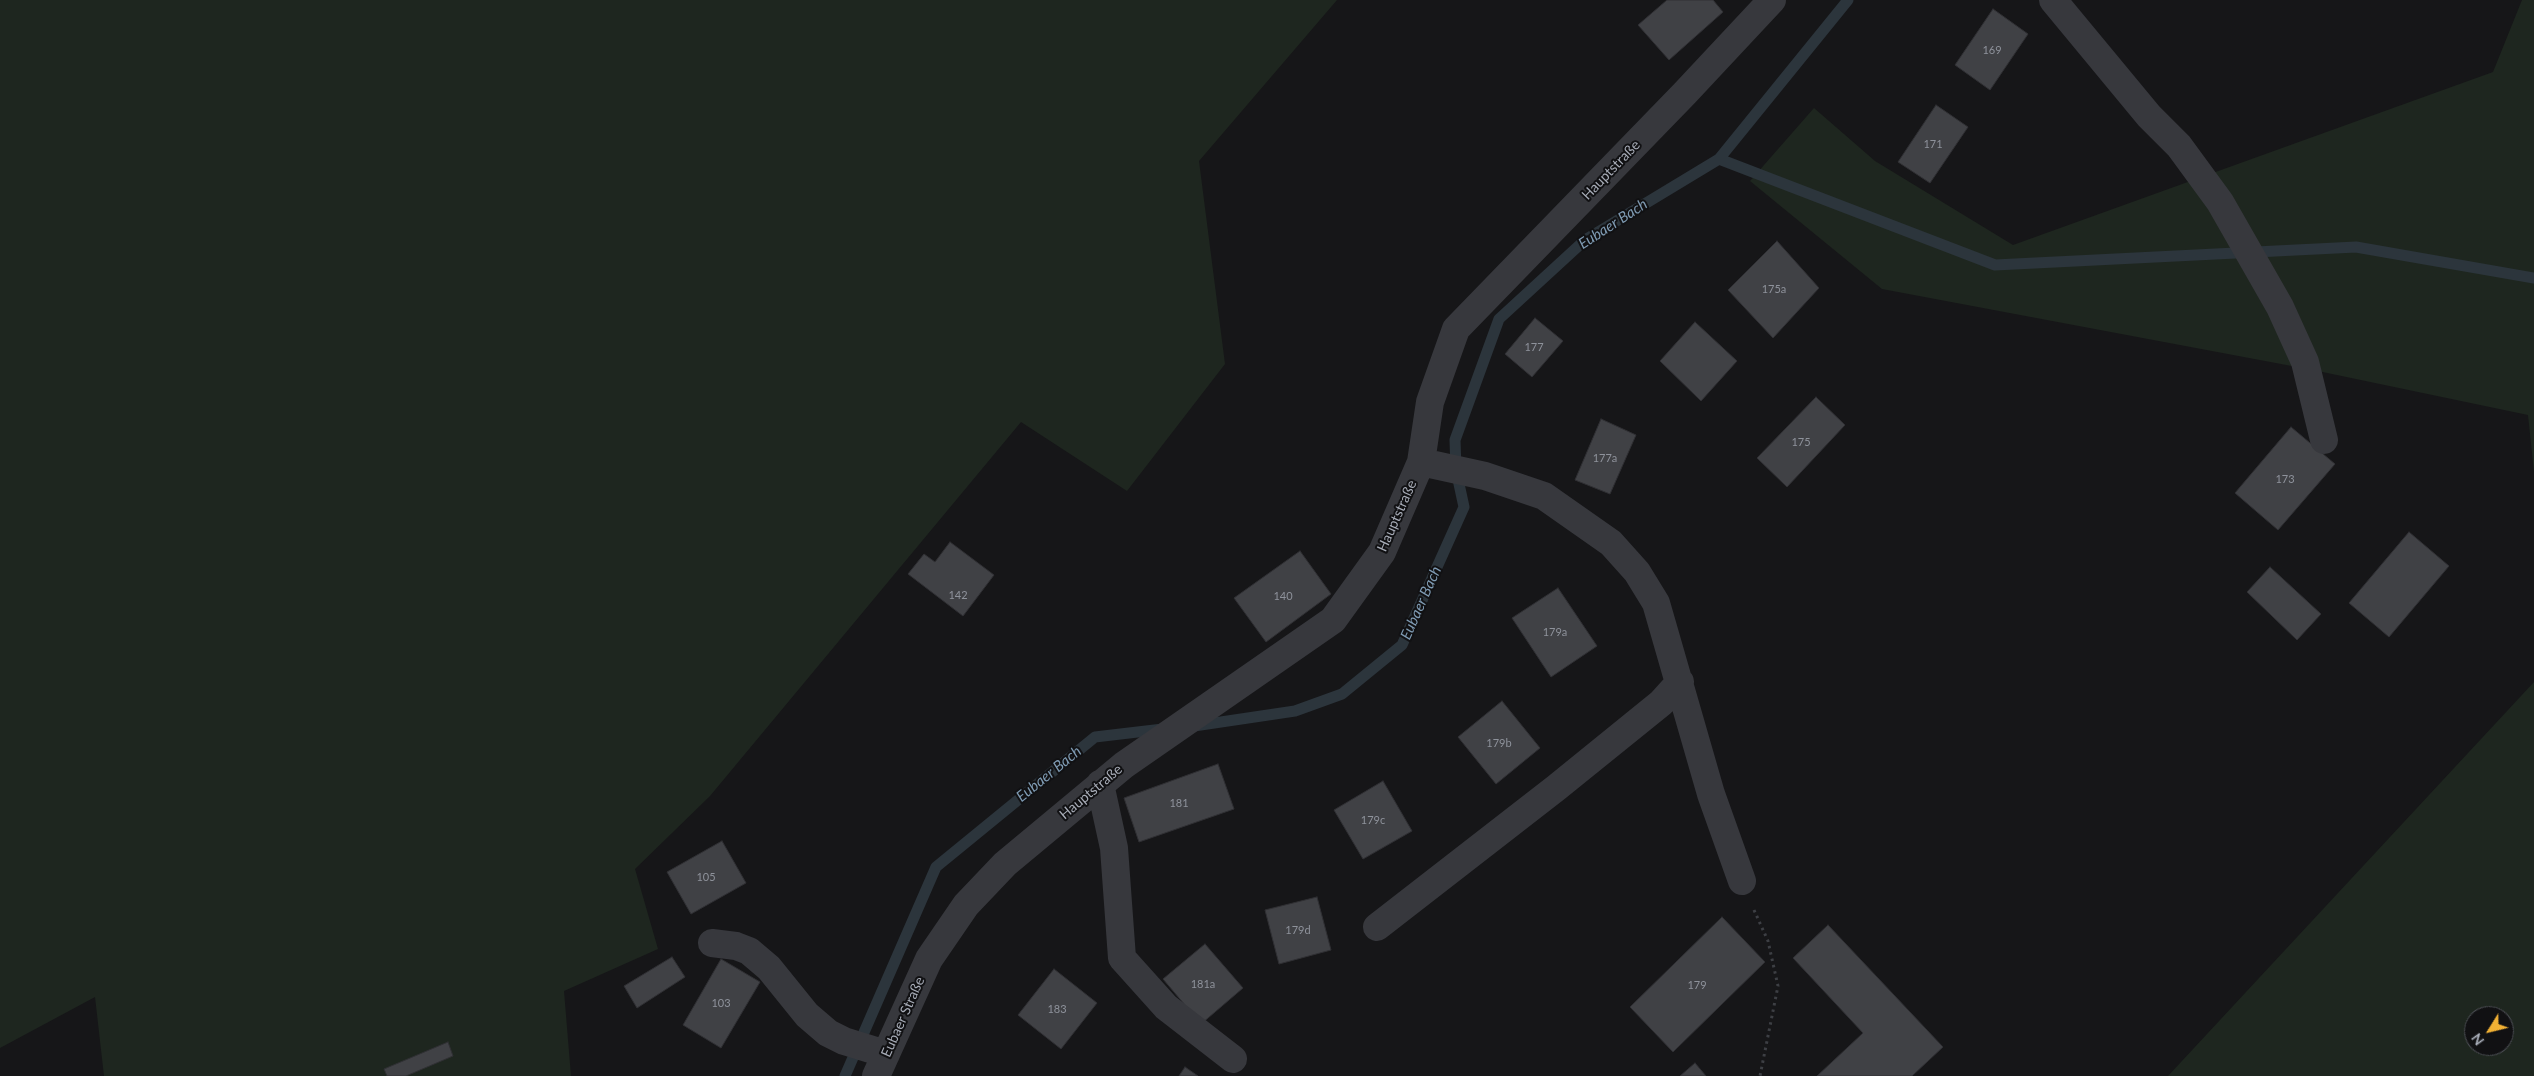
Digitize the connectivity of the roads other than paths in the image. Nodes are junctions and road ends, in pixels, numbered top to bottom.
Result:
1 (1772, 0) edge
2 (2053, 0) edge
3 (2324, 440) dead end
4 (1431, 465) junction
5 (1680, 682) junction
6 (1100, 784) junction
7 (1742, 881) road end
8 (1377, 927) dead end
9 (712, 943) dead end
10 (929, 959) joint
11 (1233, 1059) dead end
12 (881, 1065) edge

1 - 4 street, Hauptstraße
2 - 3 street
4 - 5 street
4 - 6 street, Hauptstraße
5 - 7 street
5 - 8 street
6 - 10 street, Hauptstraße
6 - 11 street
9 - 12 street
10 - 12 street, Eubaer Straße

